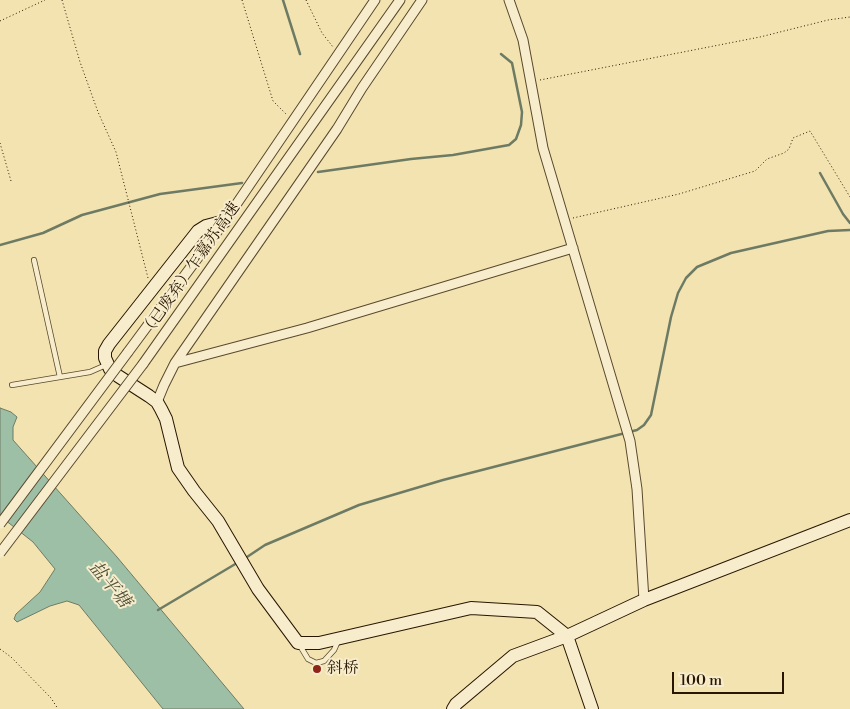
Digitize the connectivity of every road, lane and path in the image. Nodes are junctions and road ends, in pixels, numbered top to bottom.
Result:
1 (45, 0) edge
2 (62, 0) edge
3 (242, 0) edge
4 (306, 0) edge
5 (375, 0) edge
6 (400, 0) edge
7 (422, 0) edge
8 (509, 0) edge
9 (850, 17) edge
10 (0, 21) edge
11 (340, 52) junction
12 (530, 82) junction
13 (294, 120) junction
14 (0, 143) edge
15 (11, 181) dead end
16 (850, 197) edge
17 (564, 220) junction
18 (225, 221) junction
19 (573, 248) junction
20 (34, 260) dead end
21 (151, 290) junction
22 (107, 364) junction
23 (175, 364) junction
24 (60, 376) junction
25 (12, 384) dead end
26 (157, 402) junction
27 (850, 520) edge
28 (0, 524) edge
29 (0, 553) edge
30 (644, 600) junction
31 (567, 636) junction
32 (339, 638) junction
33 (298, 643) junction
34 (0, 649) edge
35 (58, 709) edge
36 (453, 709) edge
37 (592, 709) edge

1 - 10 path
2 - 21 path
3 - 13 path
4 - 11 path
5 - 11 street, （已废弃）乍嘉苏高速
6 - 29 street, （已废弃）乍嘉苏高速, bridge
7 - 23 street
8 - 12 street
9 - 12 path
11 - 13 street, （已废弃）乍嘉苏高速
12 - 17 street
13 - 18 street, （已废弃）乍嘉苏高速
14 - 15 path
16 - 17 path
17 - 19 street
18 - 21 street
18 - 28 street, （已废弃）乍嘉苏高速, bridge
19 - 23 street
19 - 30 street
20 - 24 lane
21 - 22 street
22 - 24 lane
22 - 26 street
23 - 26 street
24 - 25 lane
26 - 33 street
27 - 30 street
30 - 31 street
31 - 32 street
31 - 36 street
31 - 37 street
32 - 33 street
32 - 33 lane
34 - 35 path

